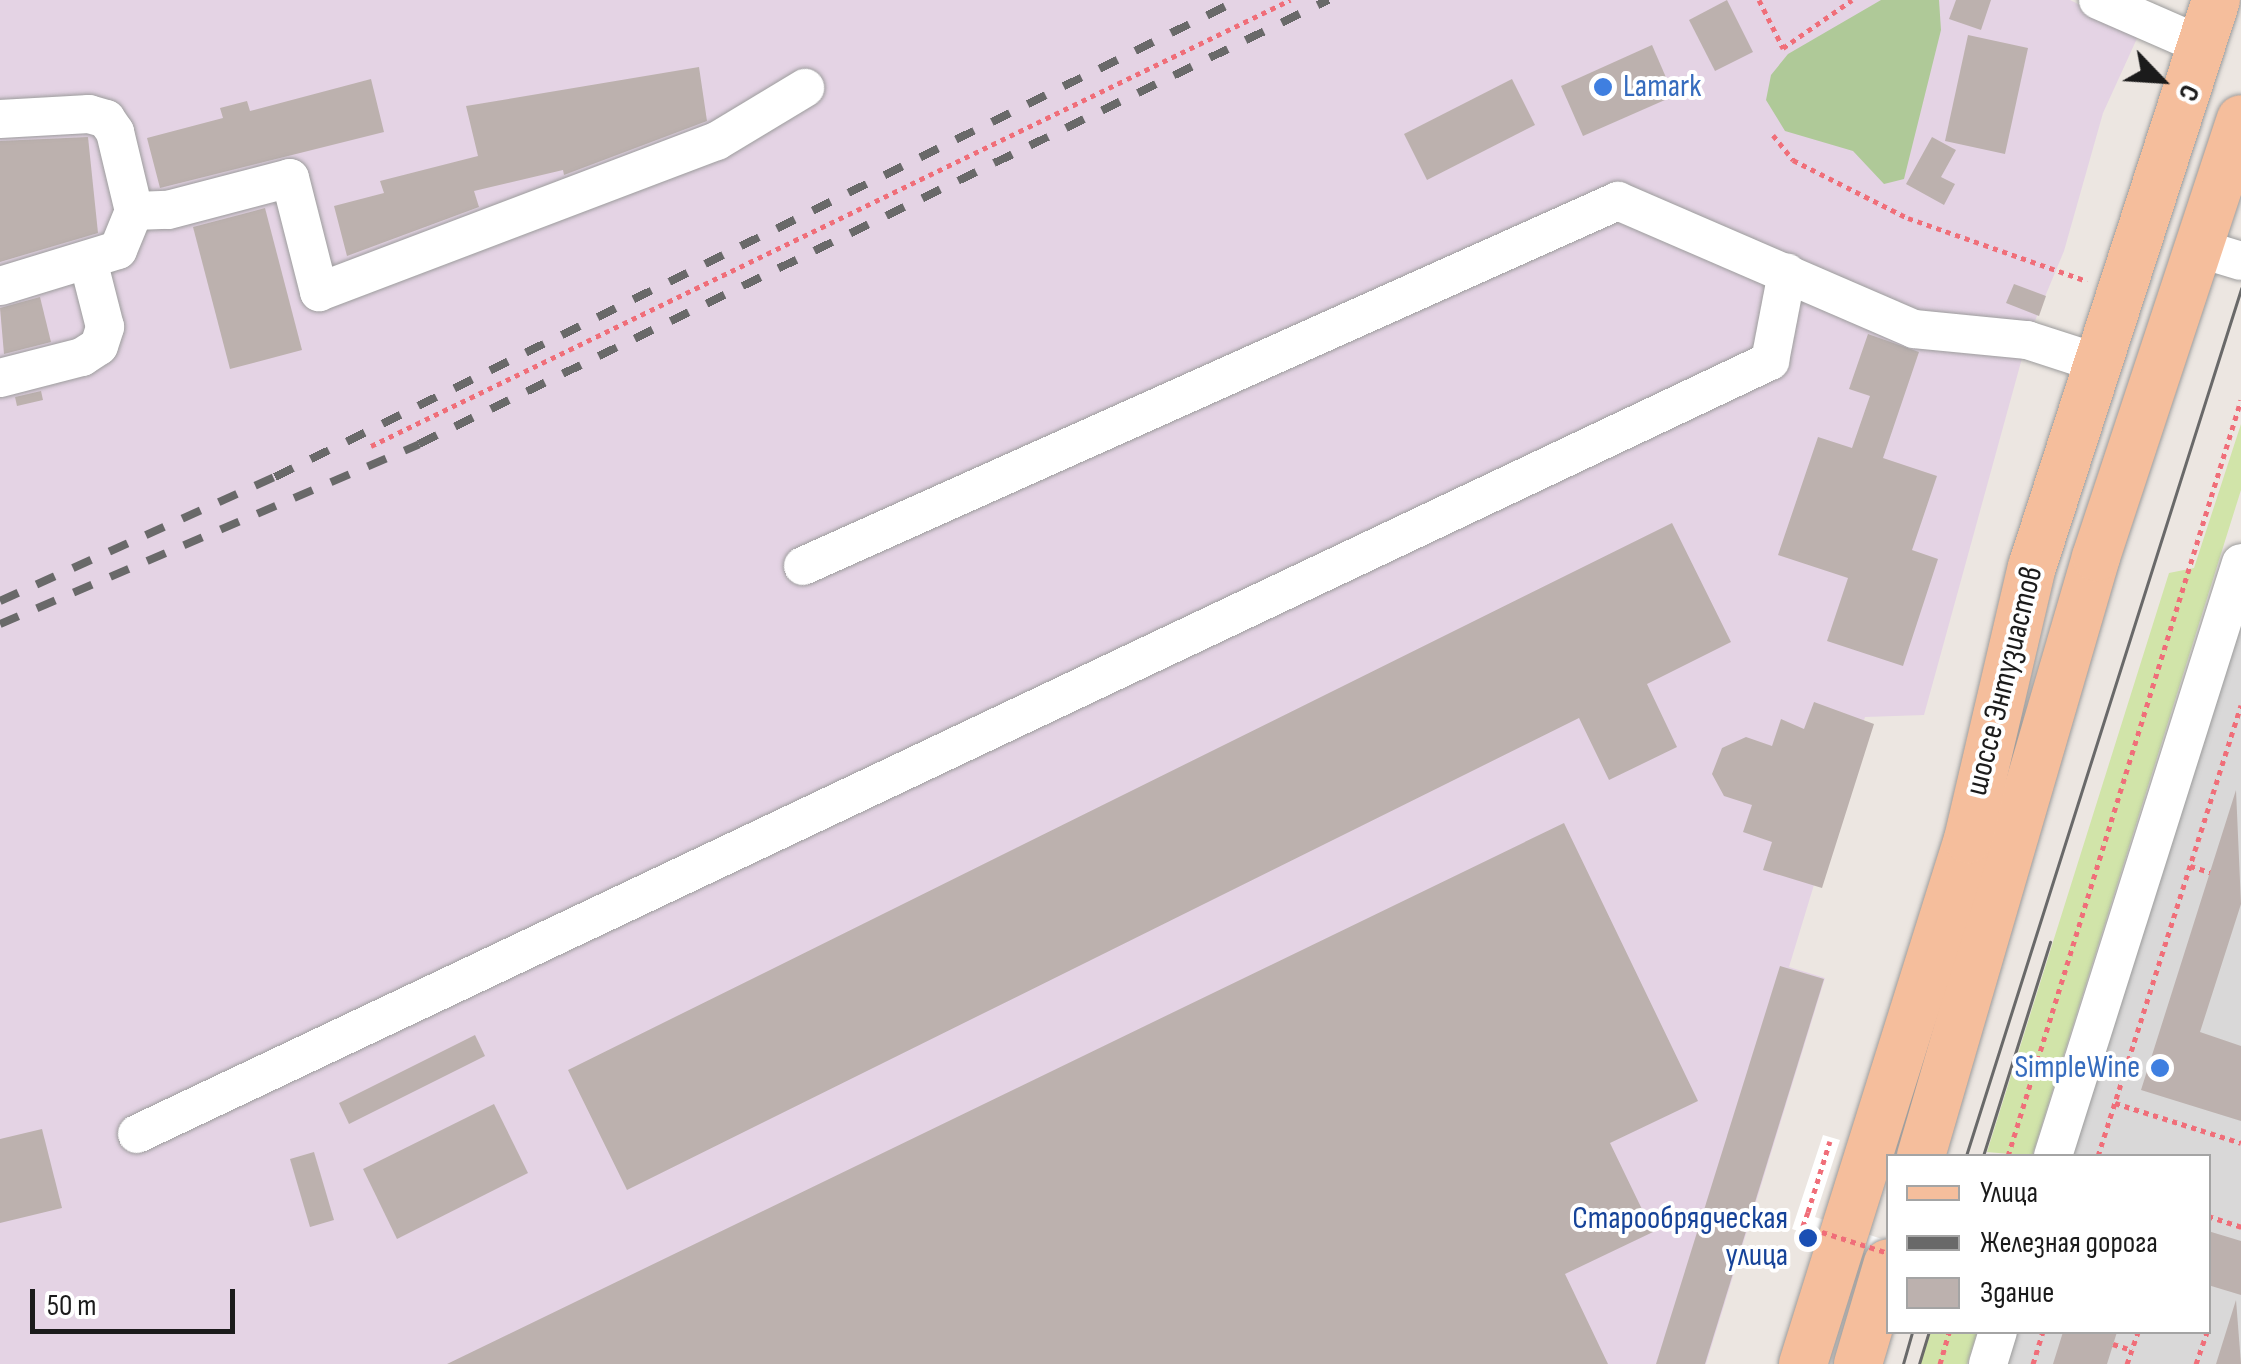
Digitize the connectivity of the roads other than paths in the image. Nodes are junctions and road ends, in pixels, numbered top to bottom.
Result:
1 (2098, 0) edge
2 (2216, 0) edge
3 (2201, 45) junction
4 (805, 88) dead end
5 (0, 118) edge
6 (2241, 119) edge
7 (134, 210) junction
8 (2220, 255) edge
9 (89, 264) junction
10 (1786, 273) junction
11 (0, 286) edge
12 (2098, 362) junction
13 (0, 378) edge
14 (2241, 563) edge
15 (803, 566) dead end
16 (137, 1134) dead end
17 (1922, 1154) edge
18 (2054, 1154) edge
19 (1886, 1270) edge
20 (1997, 1334) edge
21 (1802, 1364) edge
22 (1858, 1364) edge
23 (1988, 1364) edge

1 - 3 street
2 - 3 main road, шоссе Энтузиастов
3 - 12 main road, шоссе Энтузиастов
4 - 7 street
5 - 7 street
6 - 8 main road, шоссе Энтузиастов
7 - 9 street
8 - 17 main road, шоссе Энтузиастов
9 - 11 street
9 - 13 street
10 - 12 street
10 - 15 street
10 - 16 street
12 - 21 main road, шоссе Энтузиастов
14 - 18 street
19 - 22 main road
20 - 23 street

